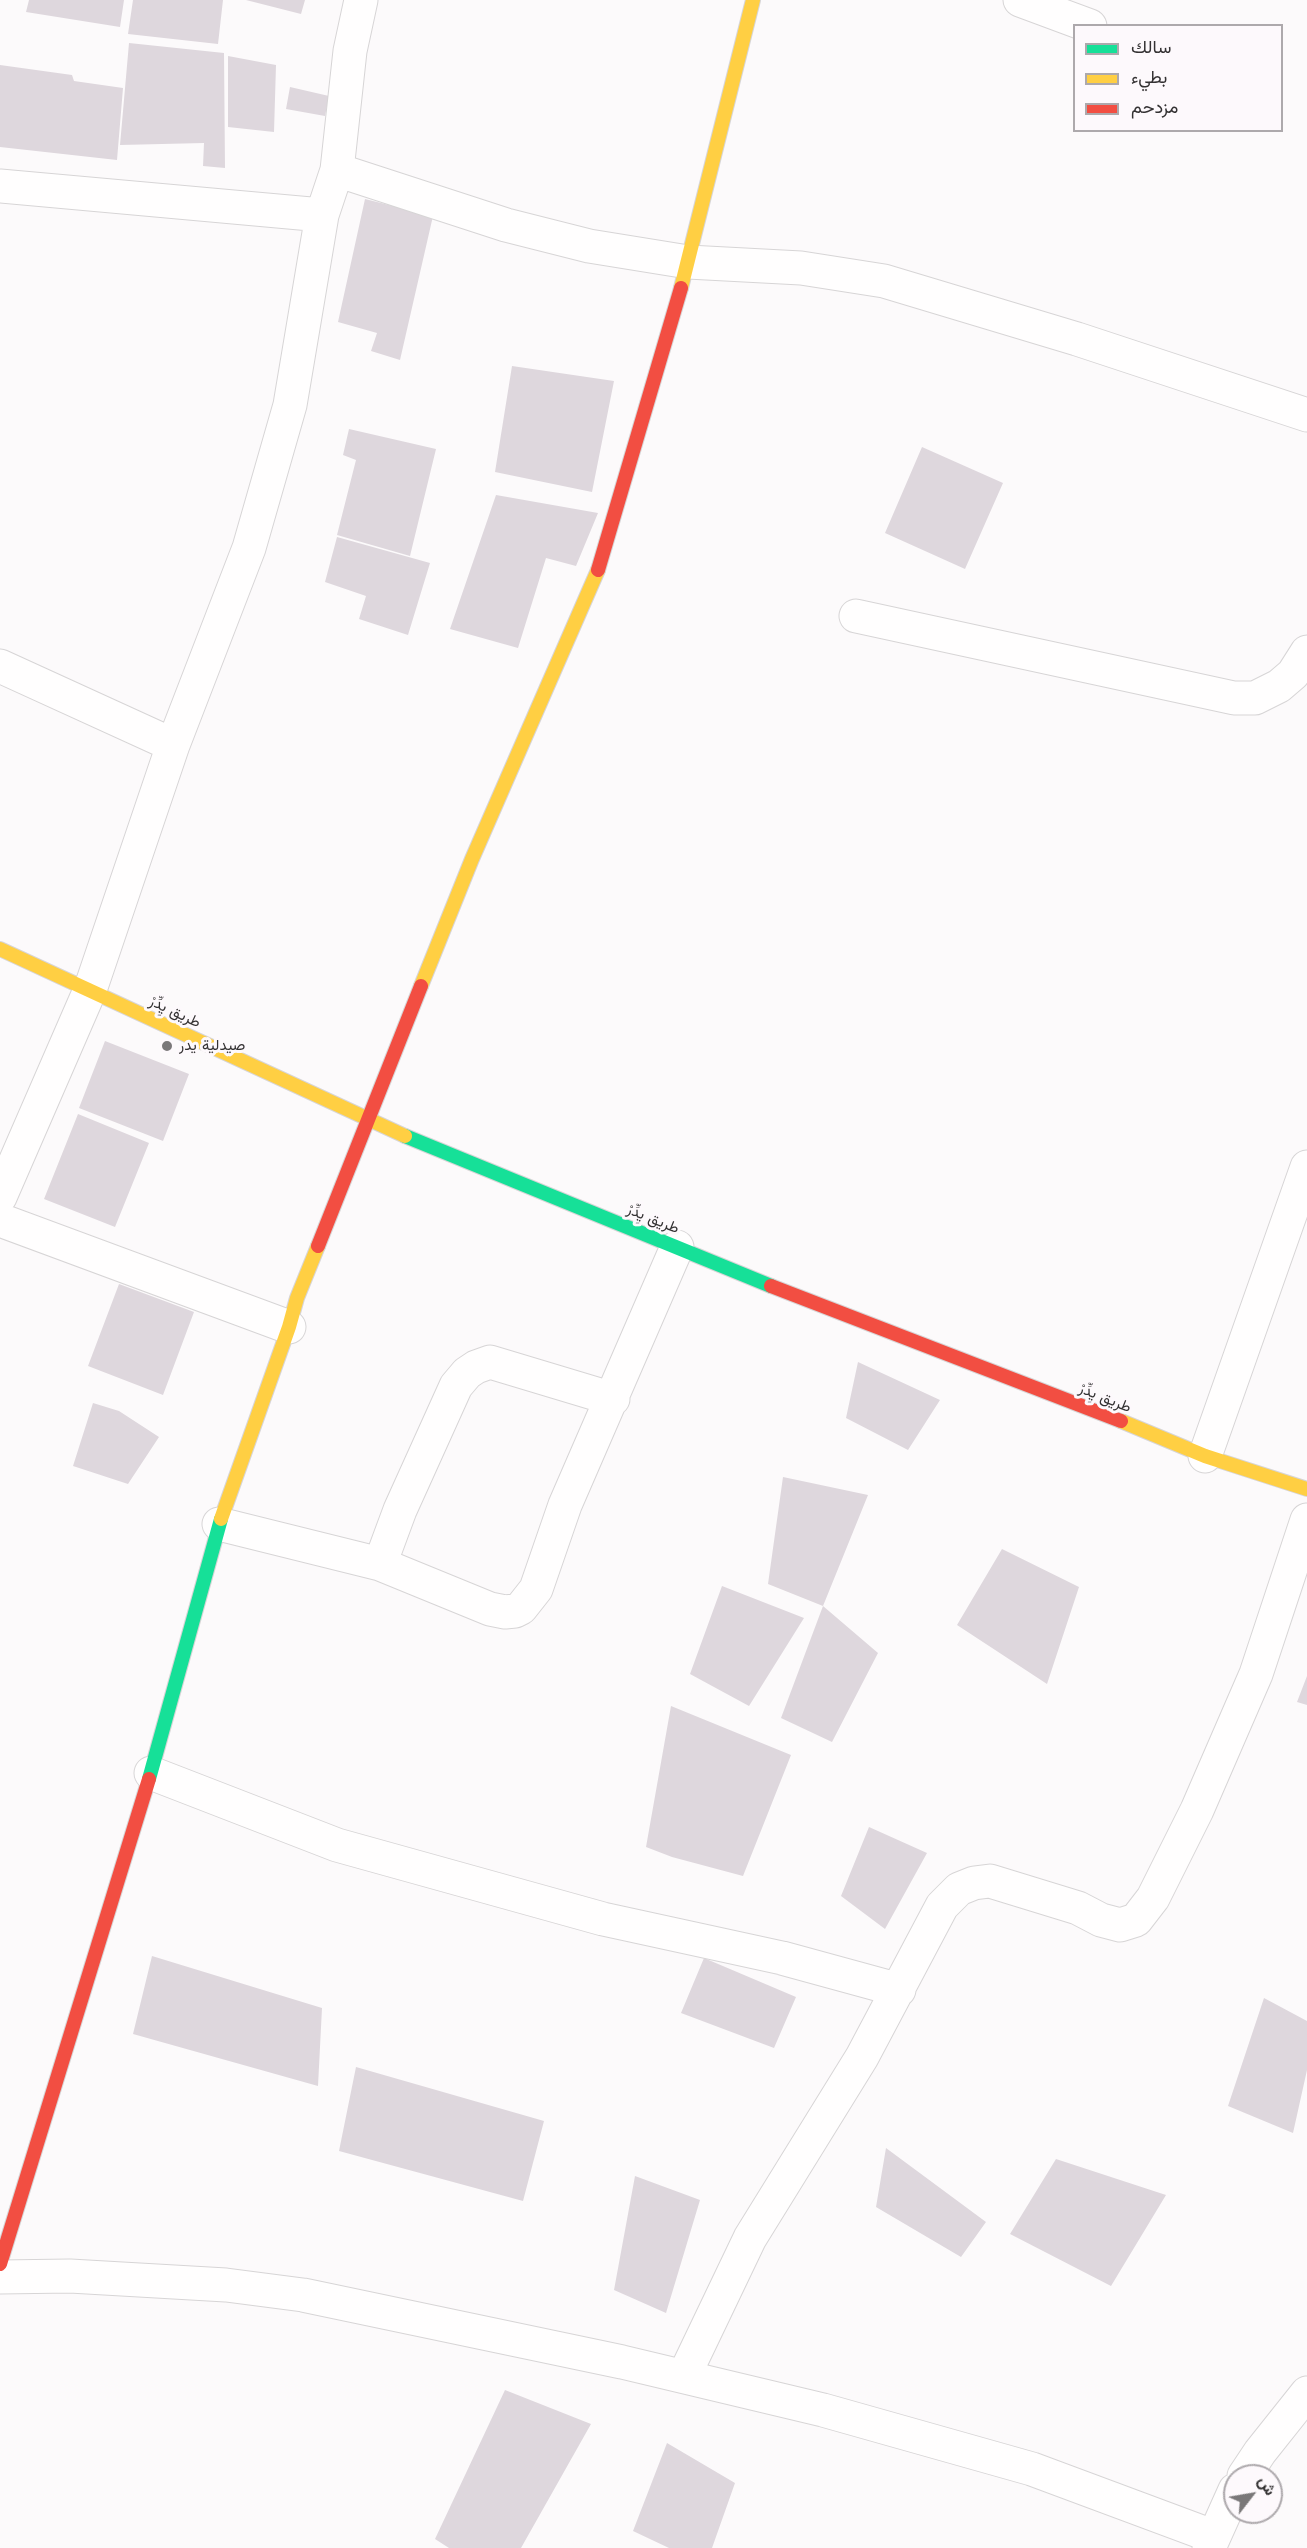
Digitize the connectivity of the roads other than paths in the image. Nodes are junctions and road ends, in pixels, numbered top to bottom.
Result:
1 (361, 0) edge
2 (753, 0) edge
3 (1020, 0) edge
4 (1085, 24) edge
5 (337, 170) junction
6 (0, 186) edge
7 (322, 215) junction
8 (688, 262) junction
9 (1307, 415) edge
10 (856, 616) dead end
11 (1307, 652) edge
12 (0, 666) edge
13 (173, 745) junction
14 (0, 949) edge
15 (90, 990) junction
16 (367, 1120) junction
17 (1307, 1167) edge
18 (0, 1197) edge
19 (0, 1220) edge
20 (677, 1247) junction
21 (289, 1327) junction
22 (613, 1399) junction
23 (1206, 1456) junction
24 (1307, 1489) edge
25 (1307, 1520) edge
26 (219, 1524) junction
27 (380, 1564) junction
28 (151, 1773) junction
29 (899, 1990) junction
30 (0, 2264) edge
31 (0, 2277) edge
32 (684, 2376) junction
33 (1307, 2394) edge
34 (1252, 2464) edge
35 (1223, 2516) edge
36 (1211, 2542) edge

1 - 5 street
2 - 8 street
3 - 4 street
5 - 7 street
5 - 8 street
6 - 7 street
7 - 13 street
8 - 9 street
8 - 16 street
10 - 11 street
12 - 13 street
13 - 15 street
14 - 15 street, طريق يِدِّرْ
15 - 16 street, طريق يِدِّرْ
15 - 18 street
16 - 20 street, طريق يِدِّرْ
16 - 21 street
17 - 23 street
19 - 21 street
20 - 22 street
20 - 23 street, طريق يِدِّرْ
21 - 26 street
22 - 27 street
22 - 27 street
23 - 24 street, طريق يِدِّرْ
25 - 29 street
26 - 27 street
26 - 28 street
28 - 29 street
28 - 30 street
29 - 32 street
31 - 32 street
32 - 36 street
33 - 34 street
35 - 36 street

